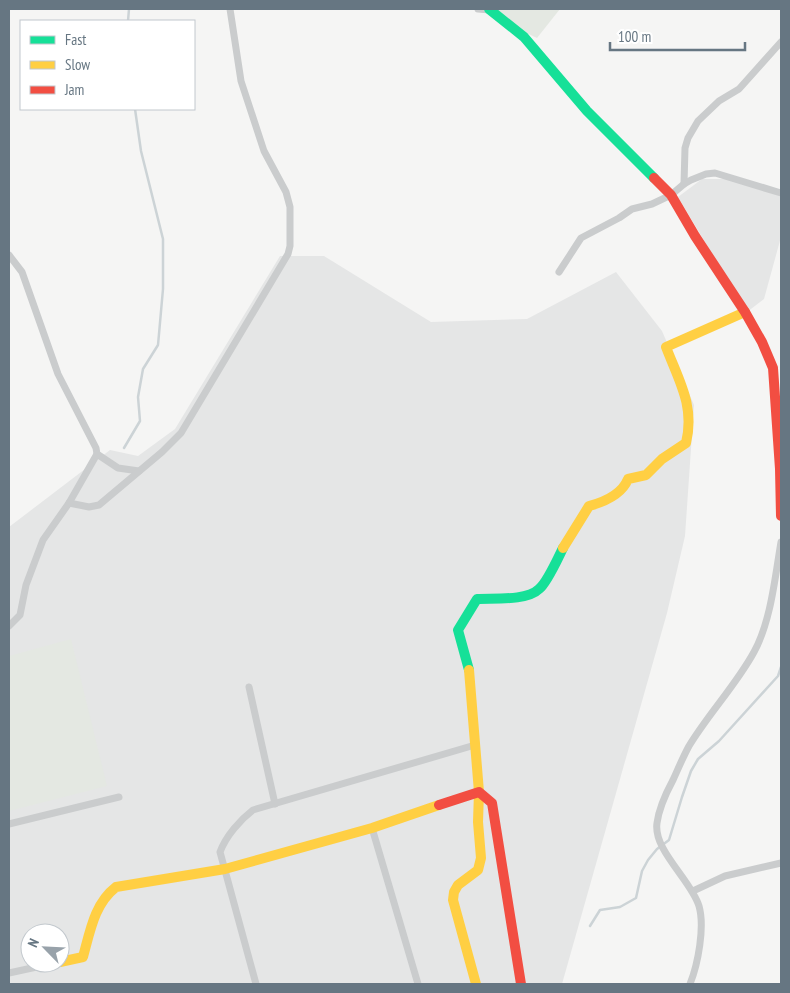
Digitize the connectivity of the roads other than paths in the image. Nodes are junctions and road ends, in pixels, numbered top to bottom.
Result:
1 (230, 9) edge
2 (478, 9) edge
3 (489, 10) edge
4 (781, 42) edge
5 (684, 184) junction
6 (781, 193) edge
7 (671, 195) junction
8 (9, 255) edge
9 (559, 272) dead end
10 (745, 312) junction
11 (97, 454) junction
12 (781, 468) edge
13 (140, 471) junction
14 (69, 503) junction
15 (781, 516) edge
16 (781, 542) edge
17 (9, 626) edge
18 (249, 687) dead end
19 (475, 745) junction
20 (479, 792) junction
21 (119, 797) dead end
22 (275, 804) junction
23 (9, 824) edge
24 (372, 828) junction
25 (781, 863) edge
26 (224, 870) junction
27 (693, 891) junction
28 (70, 960) edge
29 (256, 984) edge
30 (418, 984) edge
31 (476, 984) edge
32 (521, 984) edge
33 (690, 984) edge

1 - 13 street
2 - 3 street
3 - 7 street
4 - 5 street
5 - 6 street
5 - 7 street
7 - 9 street
7 - 10 street
8 - 11 street
10 - 12 street
10 - 19 street
11 - 13 street
11 - 14 street
12 - 15 street
13 - 14 street
14 - 17 street
16 - 27 street
18 - 22 street
19 - 20 street
19 - 22 street
20 - 24 street
20 - 31 street
20 - 32 street
21 - 23 street
22 - 26 street
24 - 26 street
24 - 30 street
25 - 27 street
26 - 28 street
26 - 29 street
27 - 33 street

